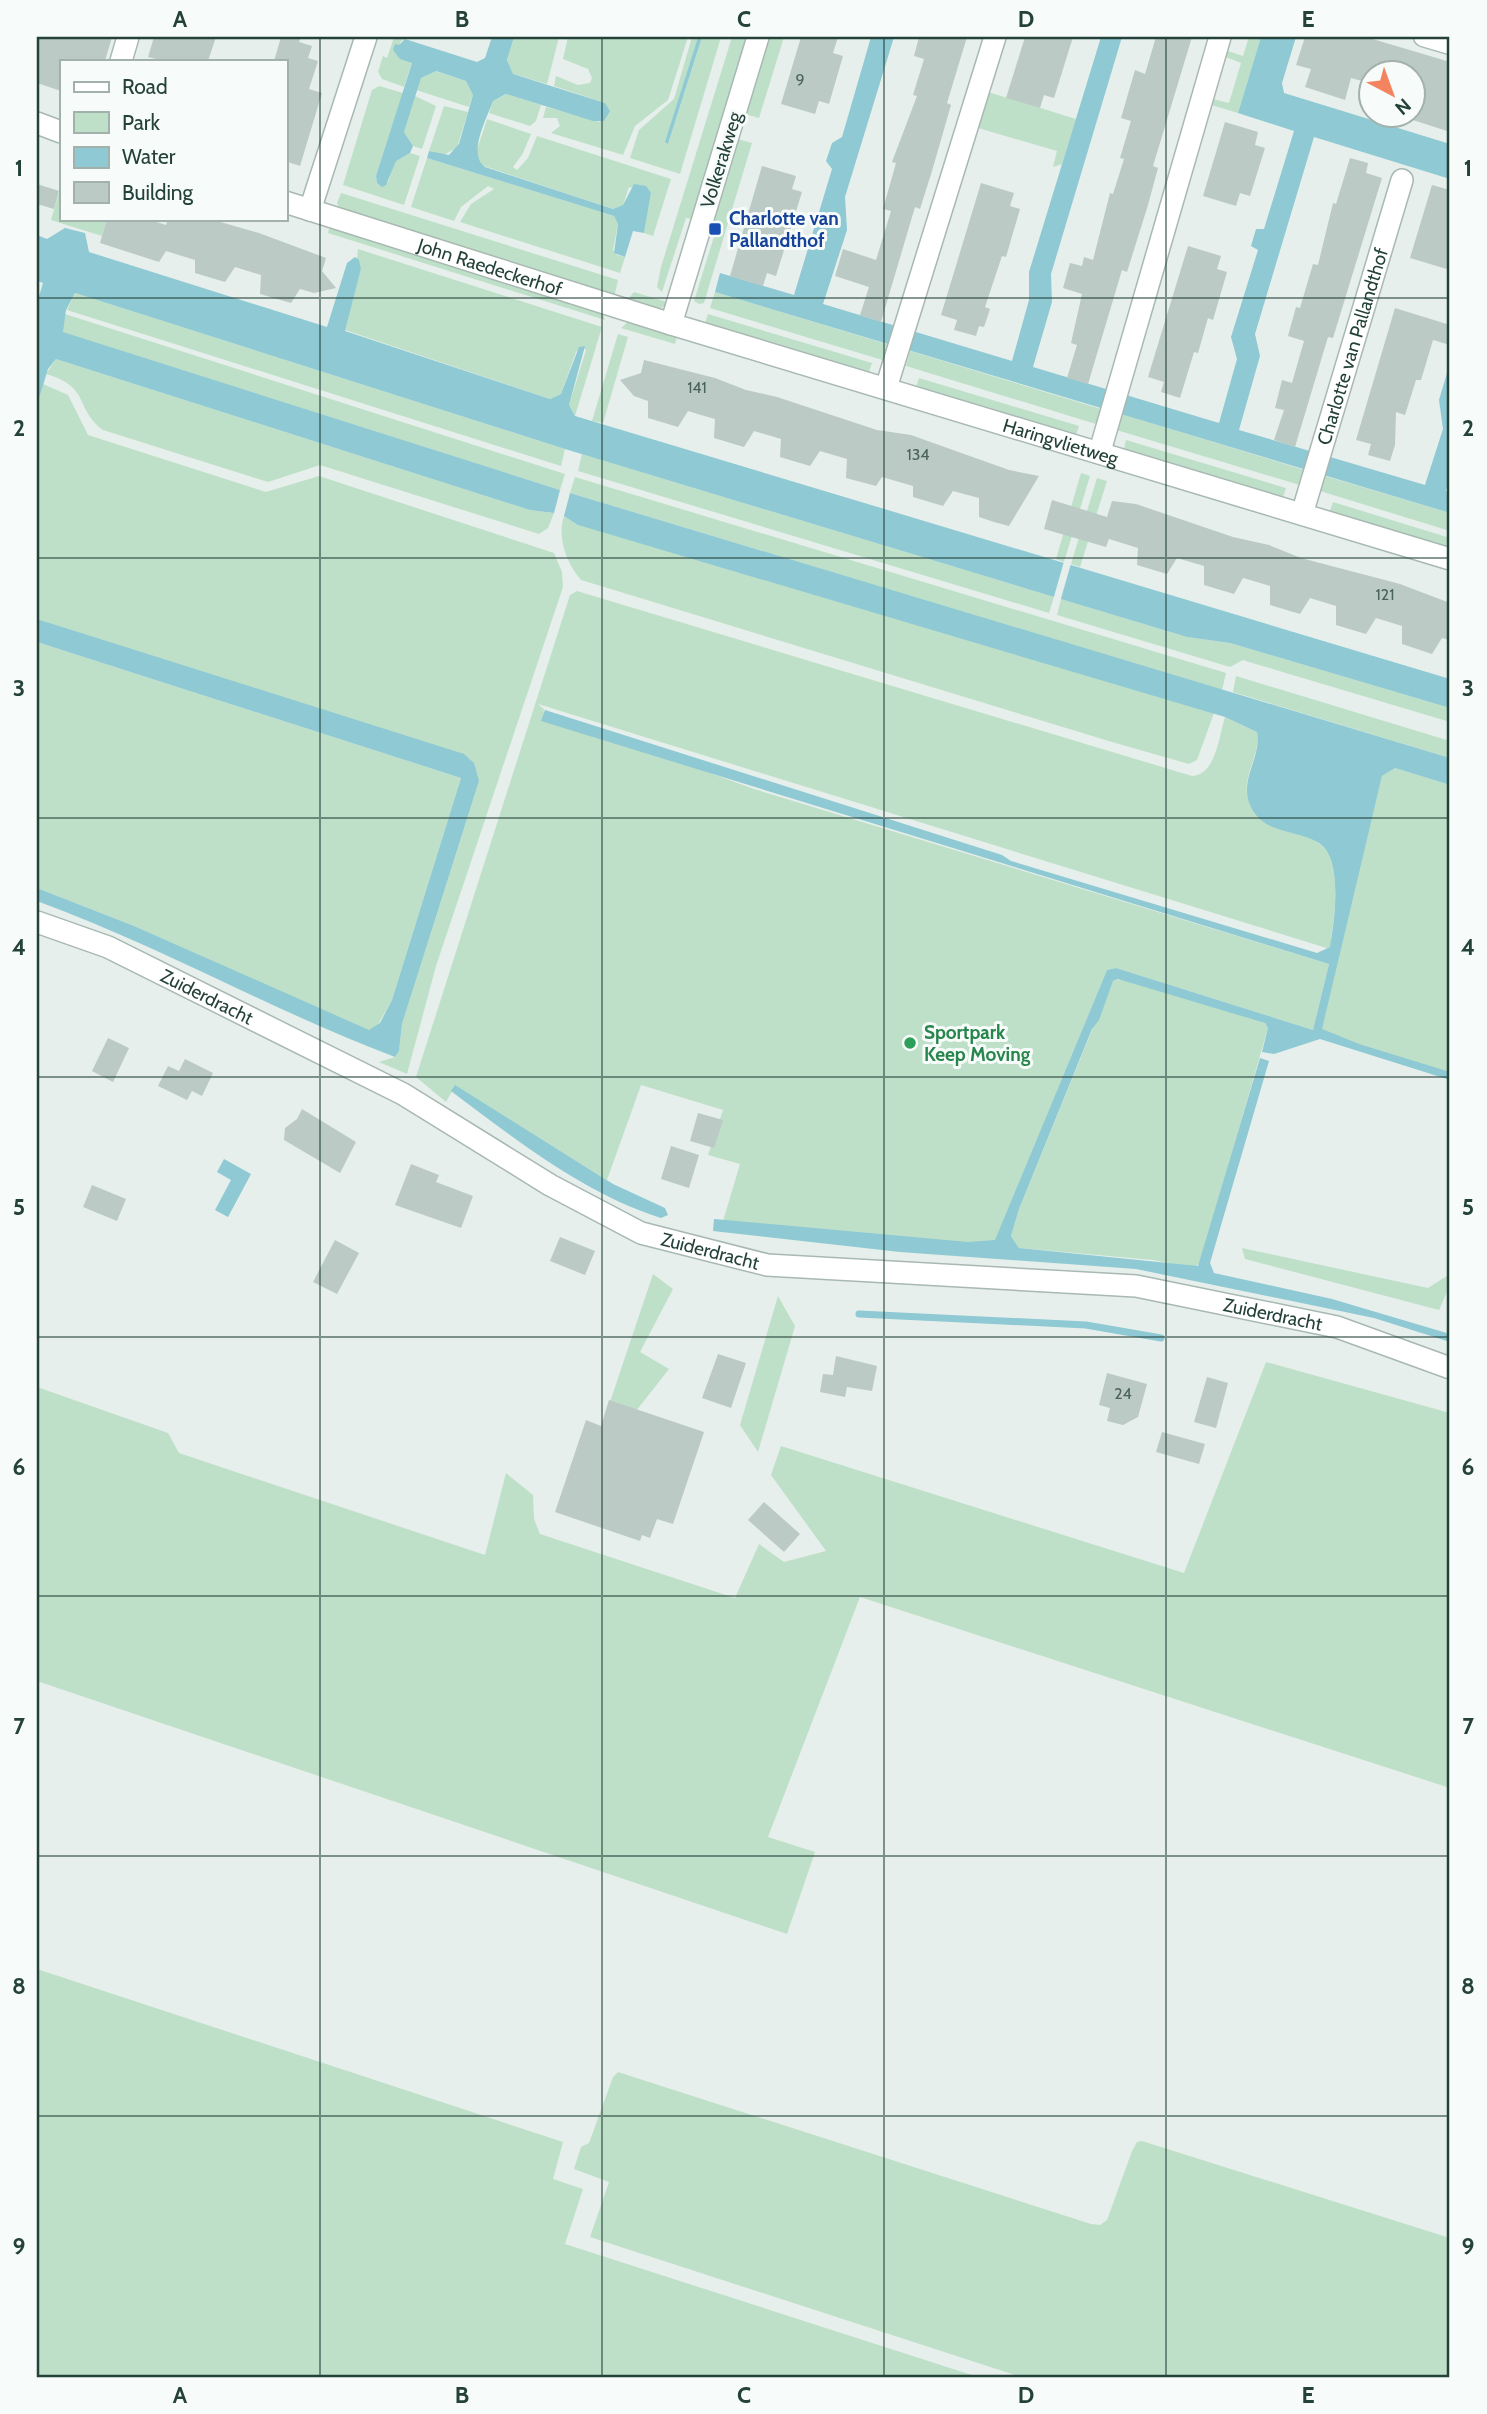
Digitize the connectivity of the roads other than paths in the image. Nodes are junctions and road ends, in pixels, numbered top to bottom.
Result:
1 (128, 37) edge
2 (366, 37) edge
3 (758, 37) edge
4 (995, 37) edge
5 (1220, 37) edge
6 (1423, 37) edge
7 (1450, 45) edge
8 (121, 60) edge
9 (37, 123) edge
10 (60, 132) edge
11 (1402, 180) dead end
12 (287, 203) edge
13 (310, 210) junction
14 (671, 324) junction
15 (886, 388) junction
16 (1100, 451) junction
17 (1302, 514) junction
18 (1450, 559) edge
19 (37, 922) edge
20 (1450, 1368) edge

1 - 8 street
2 - 13 street
3 - 14 street, Volkerakweg
4 - 15 street
5 - 16 street
6 - 7 street
9 - 10 street
11 - 17 street, Charlotte van Pallandthof
12 - 13 street, John Raedeckerhof
13 - 14 street, John Raedeckerhof
14 - 15 street, Haringvlietweg
15 - 16 street, Haringvlietweg
16 - 17 street, Haringvlietweg
17 - 18 street, Haringvlietweg
19 - 20 street, Zuiderdracht

